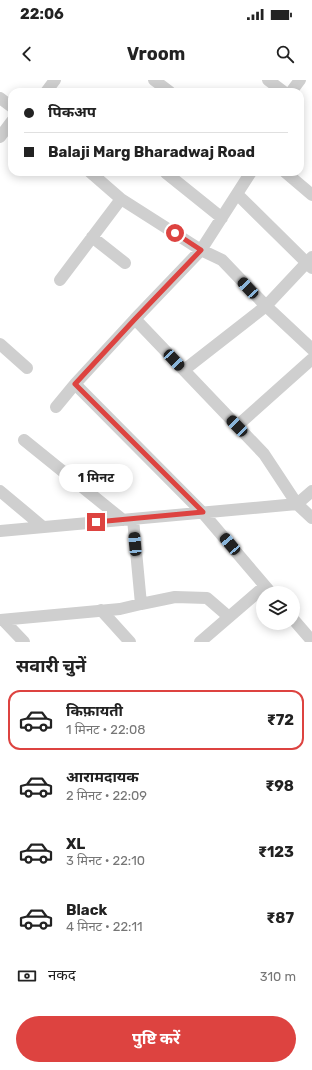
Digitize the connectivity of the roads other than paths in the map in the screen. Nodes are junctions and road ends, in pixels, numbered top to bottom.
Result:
1 (154, 80) edge
2 (268, 80) edge
3 (165, 88) edge
4 (279, 88) edge
5 (8, 126) edge
6 (0, 137) edge
7 (95, 176) edge
8 (170, 176) edge
9 (248, 176) edge
10 (290, 176) edge
11 (237, 194) junction
12 (312, 195) edge
13 (121, 199) junction
14 (222, 218) junction
15 (92, 237) junction
16 (201, 250) junction
17 (310, 262) edge
18 (125, 263) dead end
19 (60, 280) dead end
20 (266, 306) junction
21 (135, 319) junction
22 (0, 344) edge
23 (312, 349) edge
24 (312, 359) edge
25 (27, 368) dead end
26 (184, 370) junction
27 (75, 384) junction
28 (56, 406) dead end
29 (237, 426) junction
30 (24, 440) dead end
31 (312, 490) edge
32 (0, 491) edge
33 (297, 504) junction
34 (203, 512) junction
35 (312, 518) edge
36 (128, 519) junction
37 (43, 527) junction
38 (0, 531) edge
39 (265, 586) edge
40 (256, 598) edge
41 (142, 604) junction
42 (101, 610) junction
43 (229, 617) junction
44 (1, 620) edge
45 (300, 627) edge
46 (312, 641) edge
47 (24, 642) edge
48 (130, 642) edge
49 (200, 642) edge

1 - 3 street
2 - 4 street
5 - 6 street
7 - 13 street
8 - 14 street
9 - 11 street
10 - 12 street
11 - 14 street
11 - 17 street
13 - 15 street
13 - 16 street
14 - 16 street
15 - 18 street
15 - 19 street
16 - 20 street
16 - 21 street
17 - 20 street
20 - 23 street
20 - 26 street
21 - 26 street
21 - 27 street
22 - 25 street
24 - 29 street
26 - 29 street
27 - 28 street
27 - 34 street
29 - 33 street
30 - 36 street
31 - 33 street
32 - 37 street
33 - 34 street
33 - 35 street
34 - 36 street
34 - 39 street
36 - 37 street
36 - 41 street
37 - 38 street
40 - 43 street
41 - 42 street
41 - 43 street
42 - 44 street
42 - 48 street
43 - 49 street
44 - 47 street
45 - 46 street

